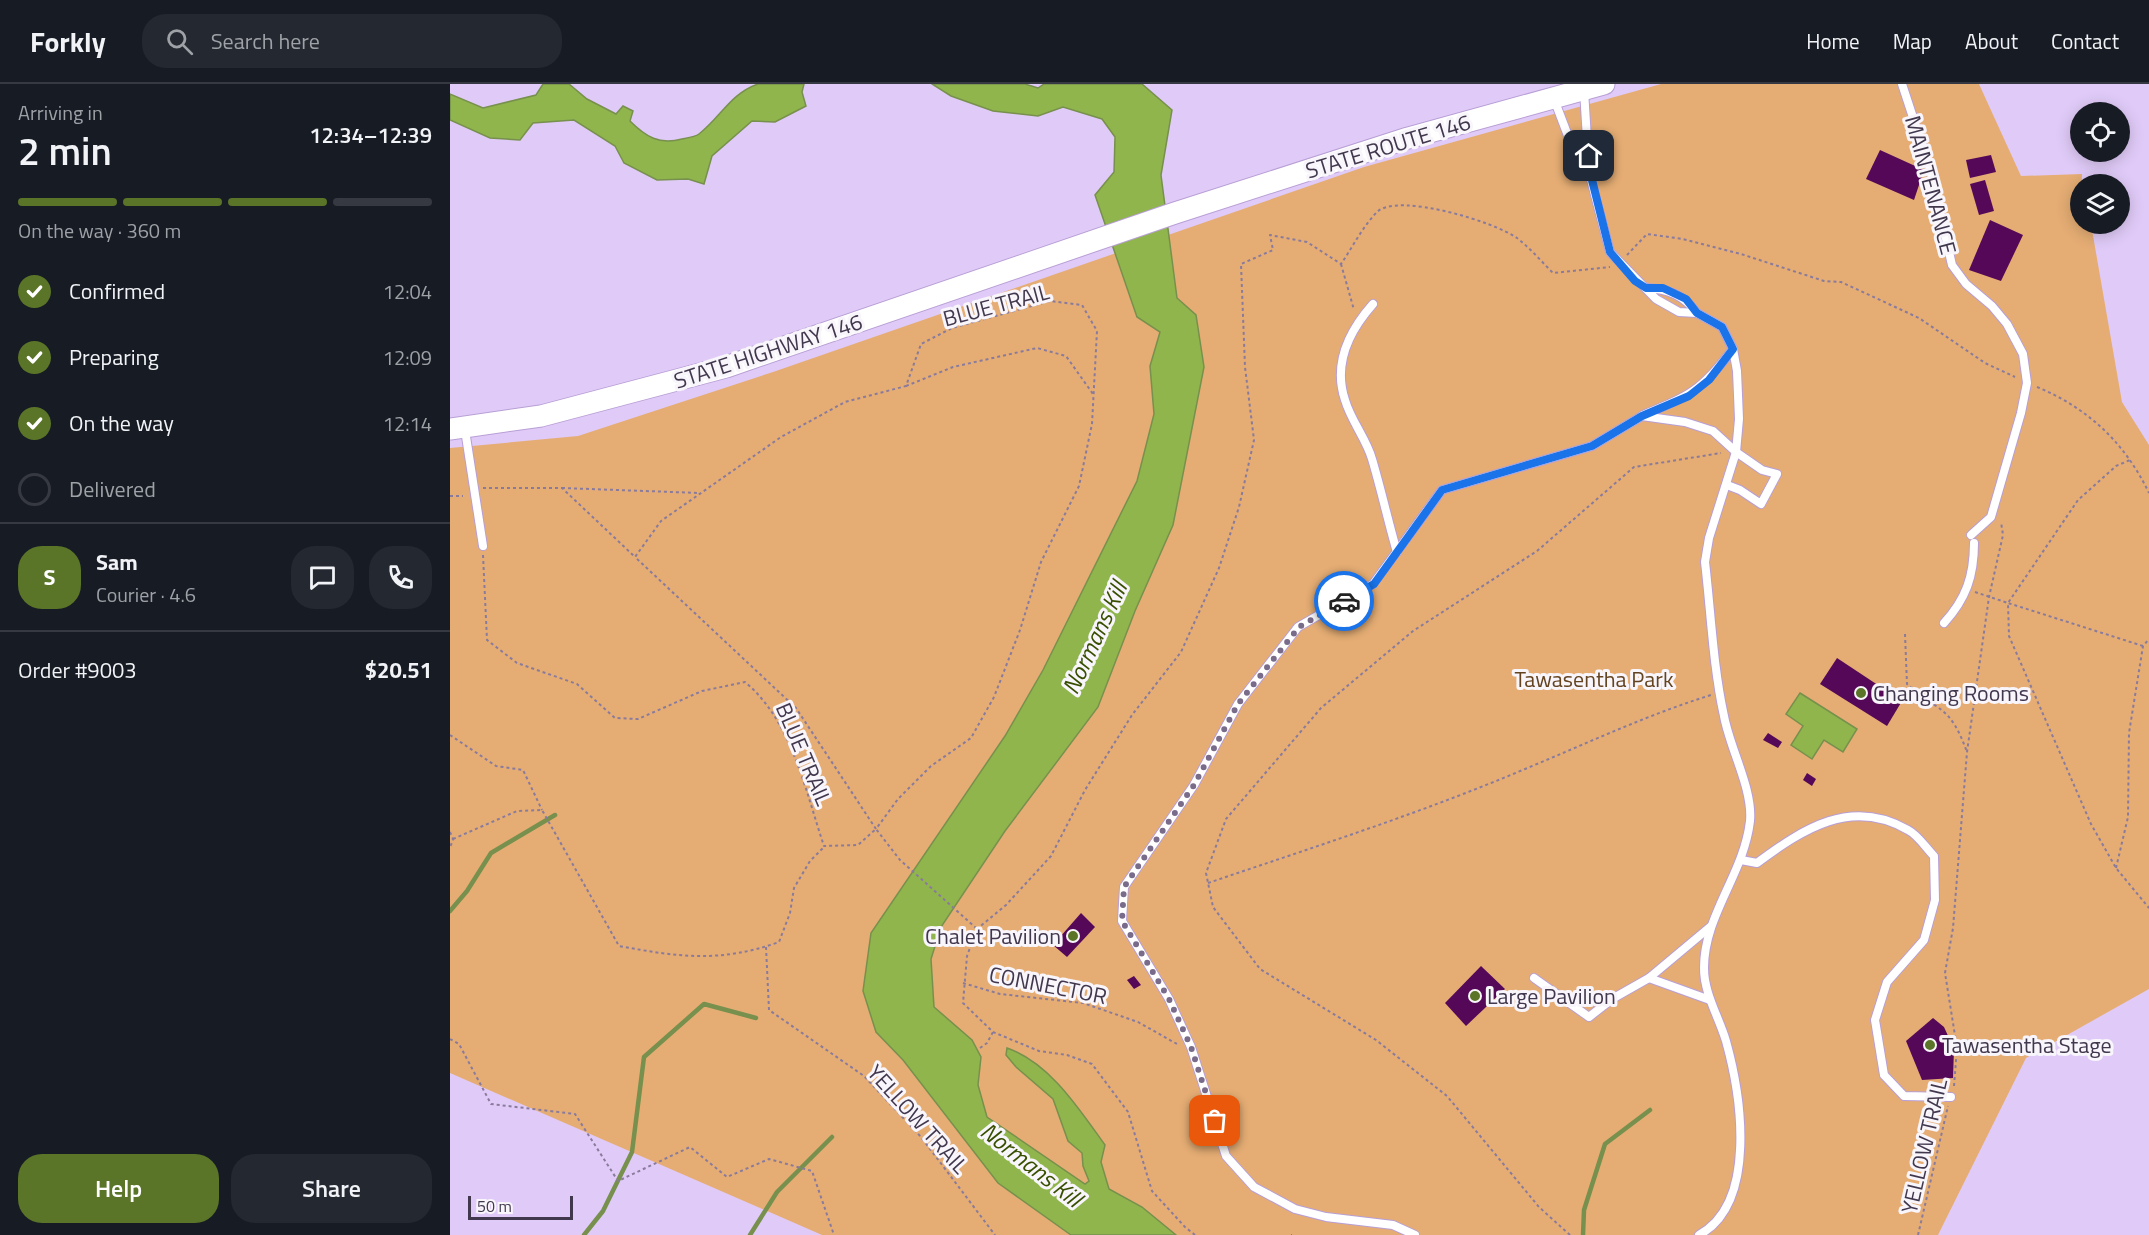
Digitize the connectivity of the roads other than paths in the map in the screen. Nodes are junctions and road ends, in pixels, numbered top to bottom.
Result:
1 (1902, 84) edge
2 (1594, 87) edge
3 (1553, 98) junction
4 (1590, 172) junction
5 (1078, 247) joint
6 (1646, 288) junction
7 (1373, 304) dead end
8 (1697, 313) junction
9 (1733, 349) junction
10 (1642, 416) junction
11 (457, 429) edge
12 (1736, 452) junction
13 (1727, 485) junction
14 (483, 546) road end
15 (1397, 552) junction
16 (1944, 623) dead end
17 (1741, 860) junction
18 (1710, 927) junction
19 (1534, 978) dead end
20 (1649, 978) junction
21 (1710, 1000) junction
22 (1951, 1096) road end
23 (1415, 1235) edge
24 (1700, 1235) edge

1 - 16 lane, MAINTENANCE
2 - 3 main road, STATE ROUTE 146
2 - 4 lane
3 - 4 lane
3 - 5 main road, STATE ROUTE 146
4 - 6 lane
5 - 11 main road, STATE HIGHWAY 146
6 - 8 lane
6 - 8 lane
7 - 15 lane
8 - 9 lane
9 - 10 lane
9 - 12 lane
10 - 12 lane
10 - 15 lane
11 - 14 lane
12 - 13 lane
12 - 13 lane
13 - 17 lane
15 - 23 lane
17 - 18 lane
17 - 22 lane
18 - 20 lane
18 - 21 lane
19 - 20 lane
20 - 21 lane
21 - 24 lane

